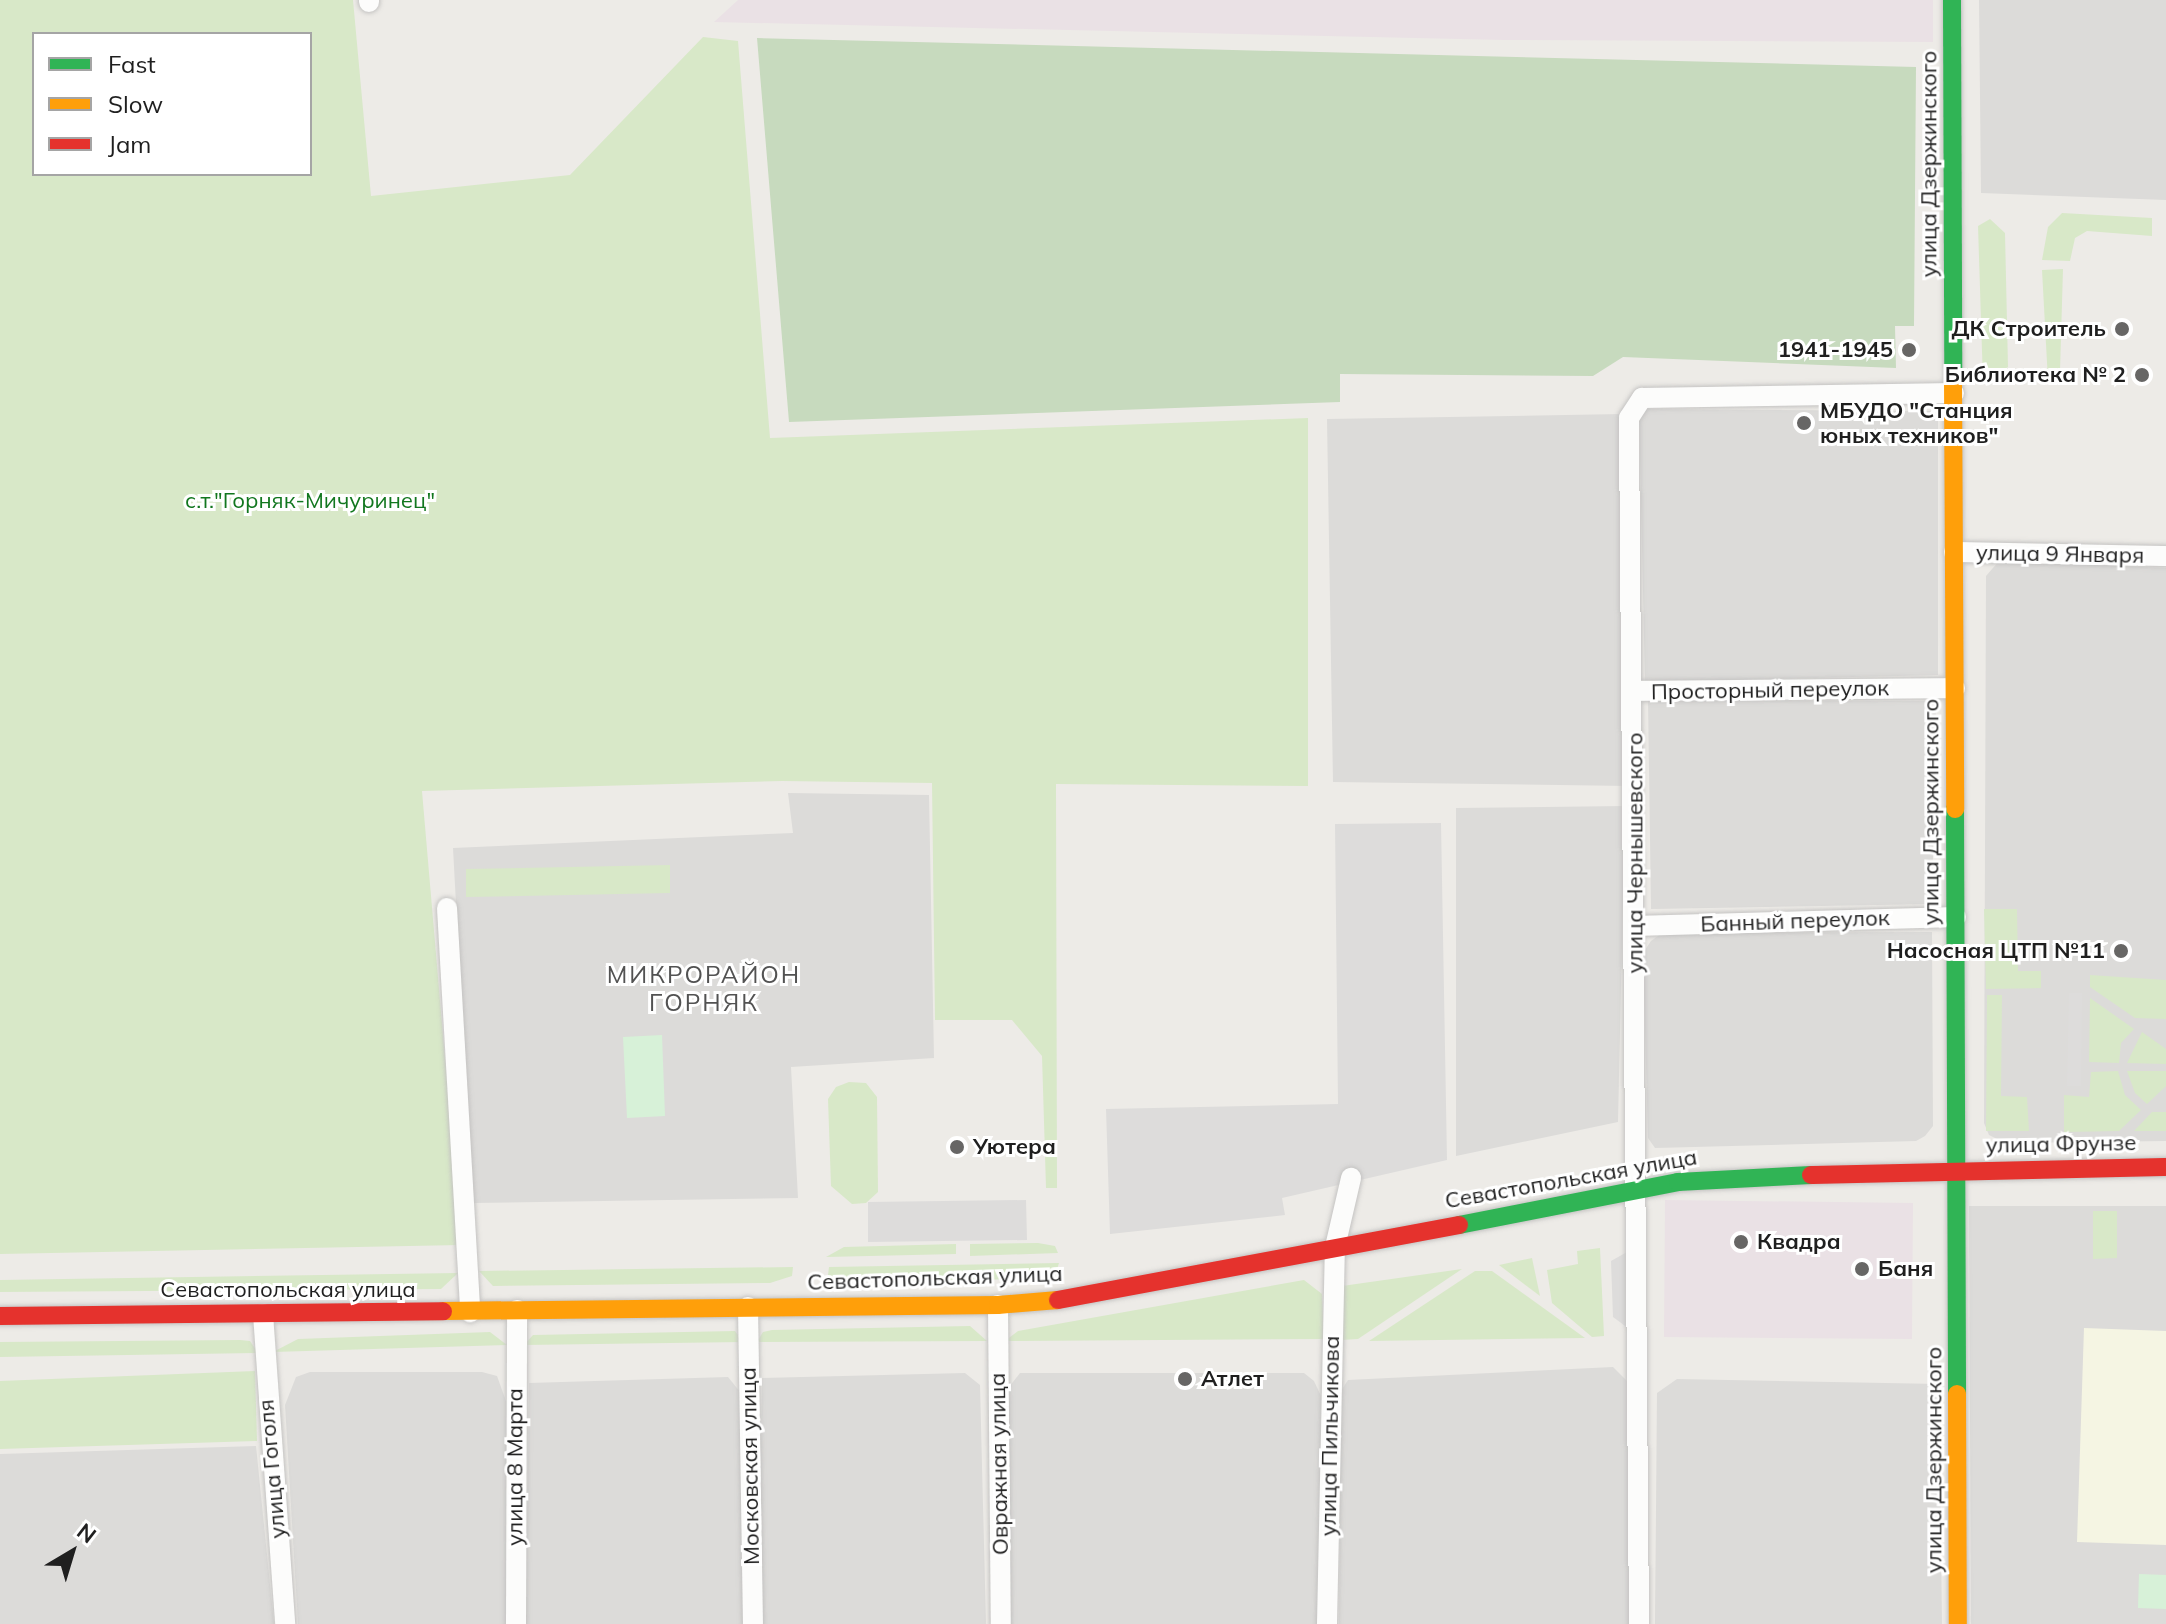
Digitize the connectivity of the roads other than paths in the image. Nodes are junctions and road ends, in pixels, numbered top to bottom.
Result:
1 (1952, 0) edge
2 (1954, 393) junction
3 (1954, 552) junction
4 (2166, 556) edge
5 (1955, 688) junction
6 (1634, 691) junction
7 (447, 908) dead end
8 (1956, 917) junction
9 (1635, 926) junction
10 (2166, 1167) edge
11 (1957, 1169) junction
12 (1351, 1178) dead end
13 (1637, 1190) junction
14 (1335, 1247) junction
15 (998, 1305) junction
16 (748, 1307) junction
17 (517, 1310) junction
18 (470, 1312) junction
19 (263, 1314) junction
20 (0, 1316) edge
21 (285, 1624) edge
22 (516, 1624) edge
23 (753, 1624) edge
24 (1001, 1624) edge
25 (1327, 1624) edge
26 (1639, 1624) edge
27 (1958, 1624) edge

1 - 2 main road, улица Дзержинского
2 - 3 main road, улица Дзержинского
2 - 6 street, улица Чернышевского
3 - 4 street, улица 9 Января
3 - 5 main road, улица Дзержинского
5 - 6 street, Просторный переулок
5 - 8 main road, улица Дзержинского
6 - 9 street, улица Чернышевского
7 - 18 street
8 - 9 street, Банный переулок
8 - 11 main road, улица Дзержинского
9 - 13 street, улица Чернышевского
10 - 11 main road, улица Фрунзе
11 - 13 main road, Севастопольская улица
11 - 27 main road, улица Дзержинского
12 - 14 street, улица Пильчикова
13 - 14 main road, Севастопольская улица
13 - 26 street, улица Чернышевского
14 - 15 main road, Севастопольская улица
14 - 25 street, улица Пильчикова
15 - 16 main road, Севастопольская улица
15 - 24 street, Овражная улица
16 - 17 main road, Севастопольская улица
16 - 23 street, Московская улица
17 - 18 main road, Севастопольская улица
17 - 22 street, улица 8 Марта
18 - 19 main road, Севастопольская улица
19 - 20 main road, Севастопольская улица
19 - 21 street, улица Гоголя

